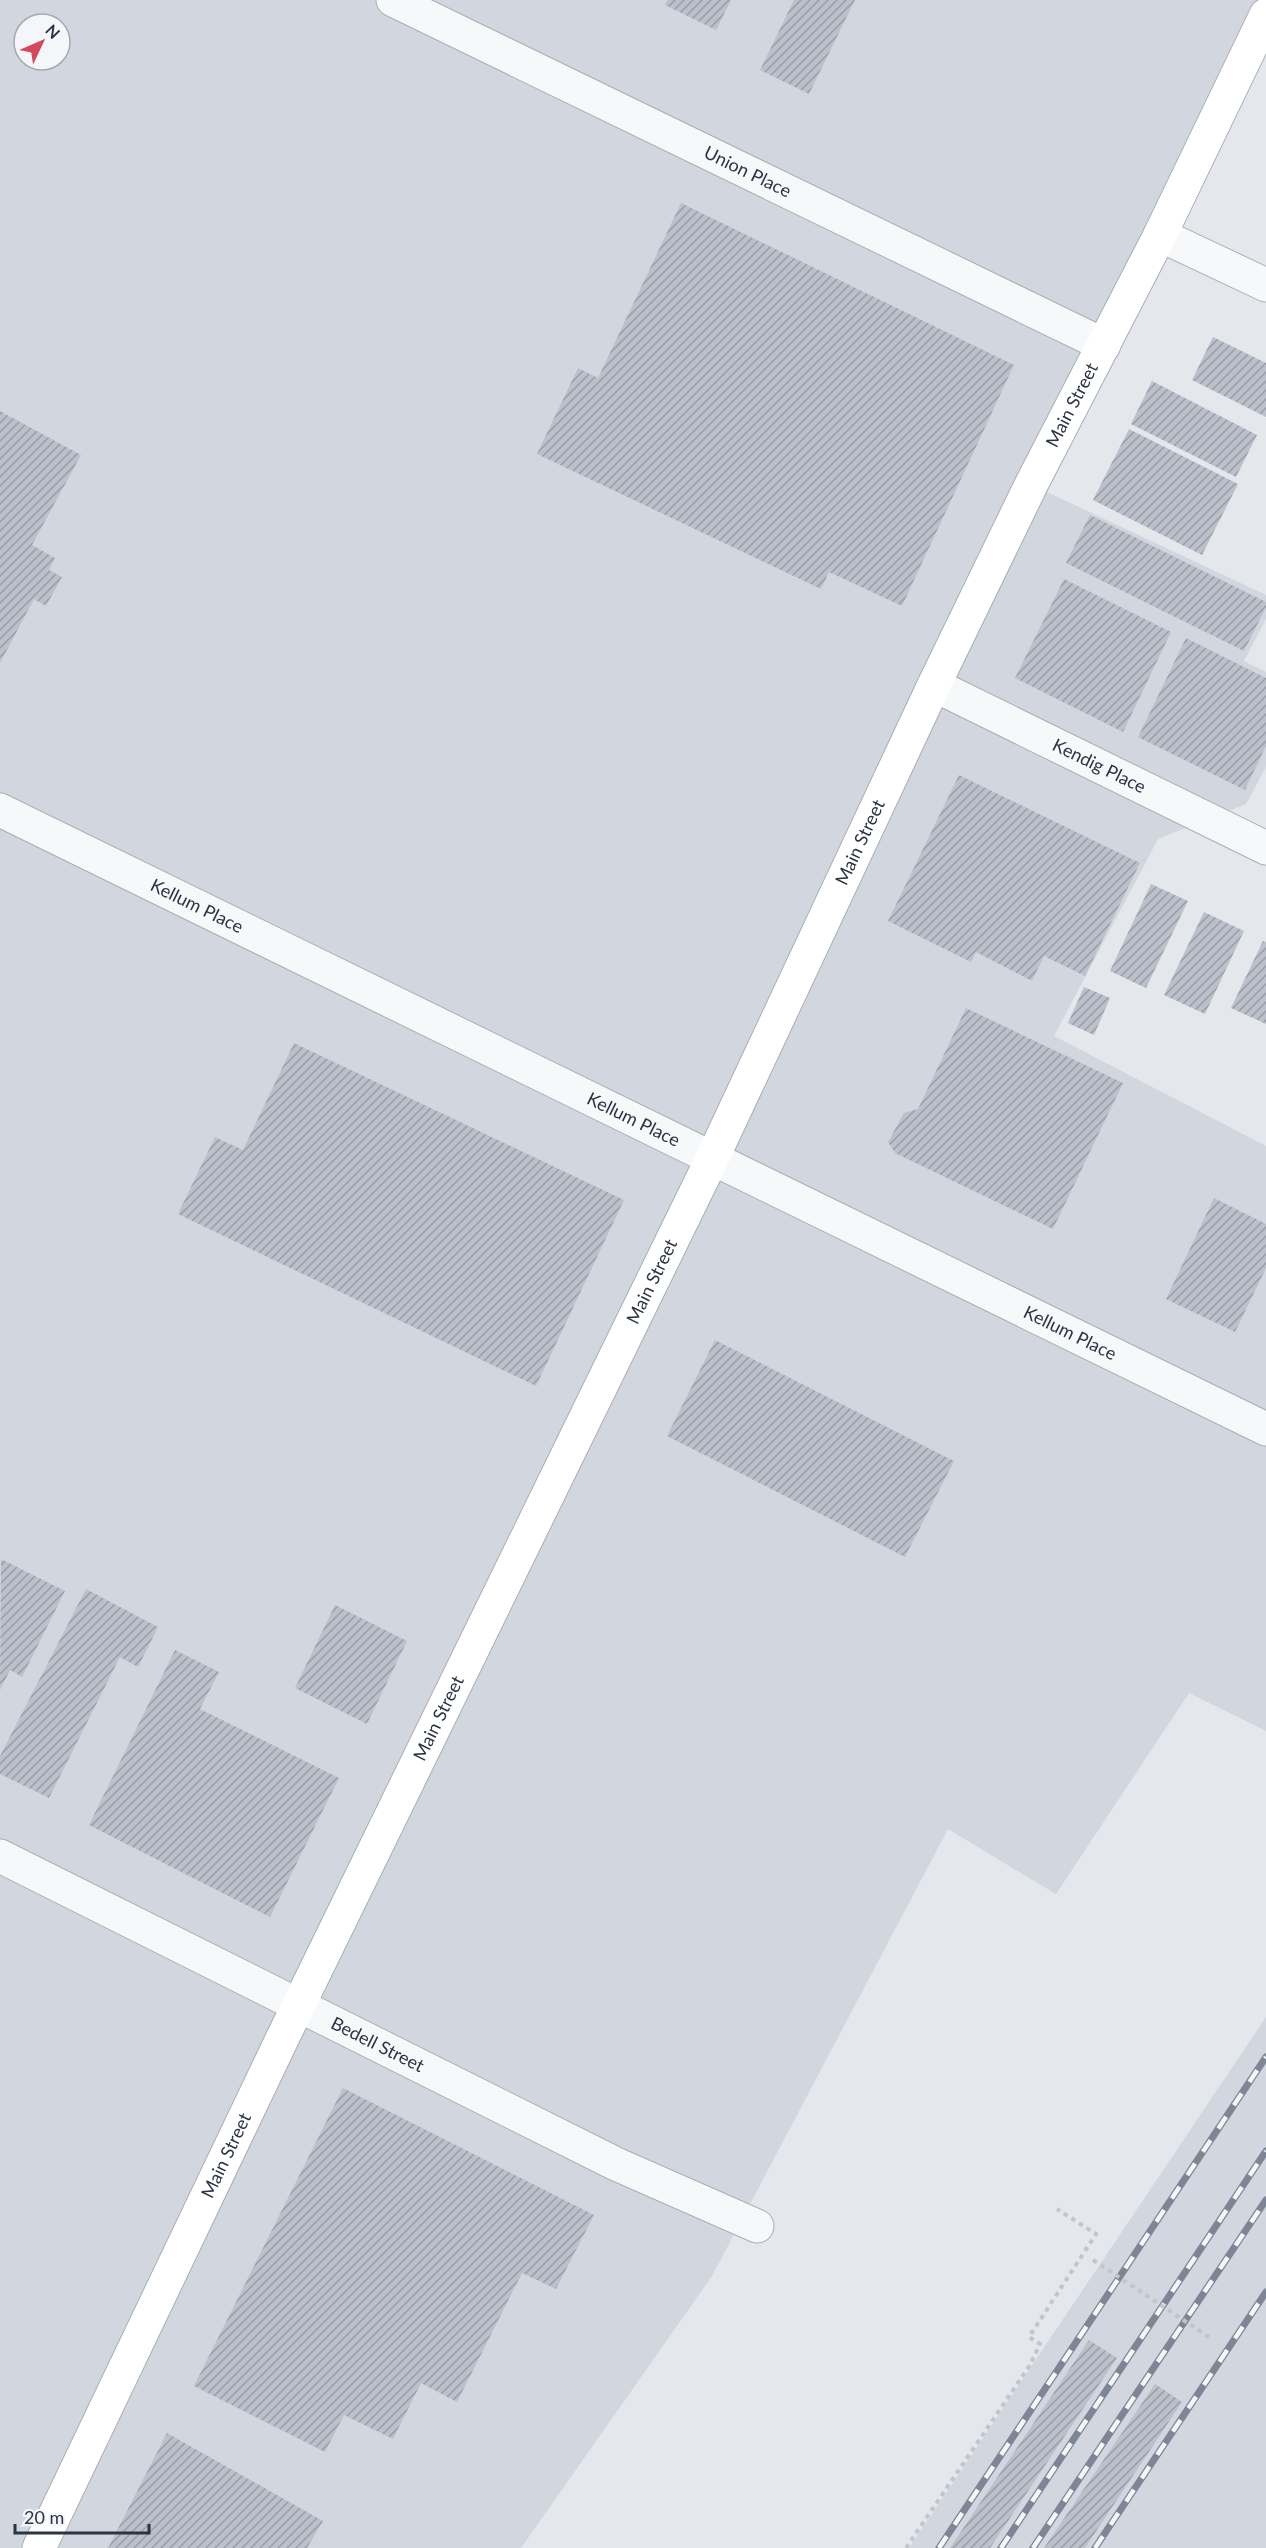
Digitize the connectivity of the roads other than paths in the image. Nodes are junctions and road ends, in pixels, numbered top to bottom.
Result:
1 (393, 0) edge
2 (1266, 15) edge
3 (1160, 235) junction
4 (1266, 285) edge
5 (1104, 345) junction
6 (934, 685) junction
7 (0, 810) edge
8 (1266, 848) edge
9 (712, 1158) junction
10 (1266, 1429) edge
11 (0, 1856) edge
12 (300, 2006) junction
13 (757, 2226) dead end
14 (39, 2548) edge

1 - 5 street, Union Place
2 - 3 street, Main Street
3 - 4 street
3 - 5 street, Main Street
5 - 6 street, Main Street
6 - 8 street, Kendig Place
6 - 9 street, Main Street
7 - 9 street, Kellum Place
9 - 10 street, Kellum Place
9 - 12 street, Main Street
11 - 12 street, Bedell Street
12 - 13 street, Bedell Street
12 - 14 street, Main Street

